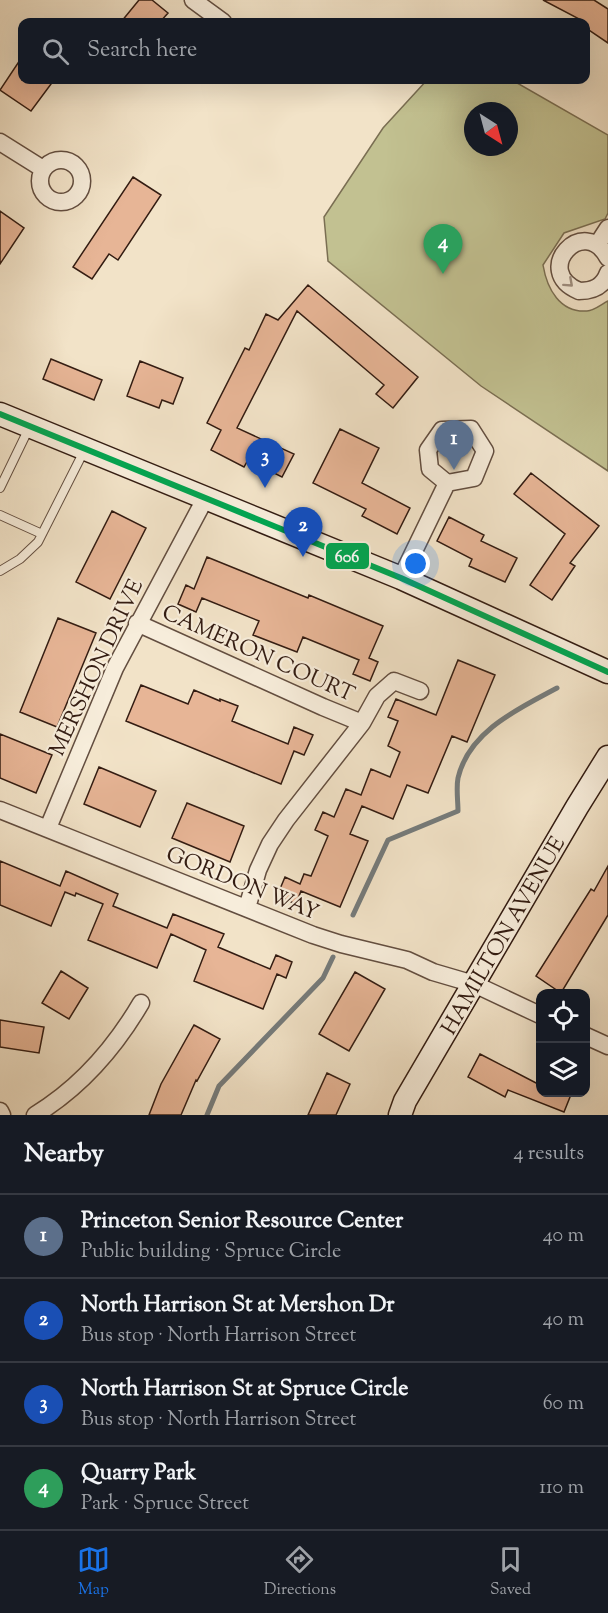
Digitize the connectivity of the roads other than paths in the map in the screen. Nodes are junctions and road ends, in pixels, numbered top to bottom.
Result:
1 (194, 0) edge
2 (218, 18) edge
3 (0, 142) edge
4 (43, 169) dead end
5 (608, 228) edge
6 (603, 252) edge
7 (608, 273) edge
8 (0, 414) edge
9 (31, 426) junction
10 (86, 448) junction
11 (447, 483) dead end
12 (0, 488) edge
13 (206, 497) junction
14 (0, 515) edge
15 (42, 534) junction
16 (0, 571) edge
17 (401, 578) junction
18 (138, 623) junction
19 (608, 672) edge
20 (420, 691) dead end
21 (362, 723) junction
22 (608, 757) edge
23 (0, 810) edge
24 (48, 828) junction
25 (247, 908) junction
26 (474, 984) junction
27 (141, 1003) dead end
28 (536, 1013) edge
29 (590, 1038) edge
30 (608, 1046) edge
31 (35, 1115) edge
32 (400, 1115) edge

1 - 2 street
3 - 4 street
5 - 6 street
6 -> 7 street
8 - 9 street
9 - 10 street
9 - 12 lane
10 - 13 street
10 - 15 lane
11 - 17 street
13 - 17 street
13 - 18 street, MERSHON DRIVE
14 - 15 lane
15 - 16 lane
17 - 19 street
18 - 21 street, CAMERON COURT
18 - 24 street, MERSHON DRIVE
20 - 21 street, CAMERON COURT
21 - 25 street, CAMERON COURT
22 - 26 street, HAMILTON AVENUE
23 - 24 street, GORDON WAY
24 - 25 street, GORDON WAY
25 - 26 street, GORDON WAY
26 - 28 street, GORDON WAY
26 - 32 street, HAMILTON AVENUE
27 - 31 street
29 - 30 street

